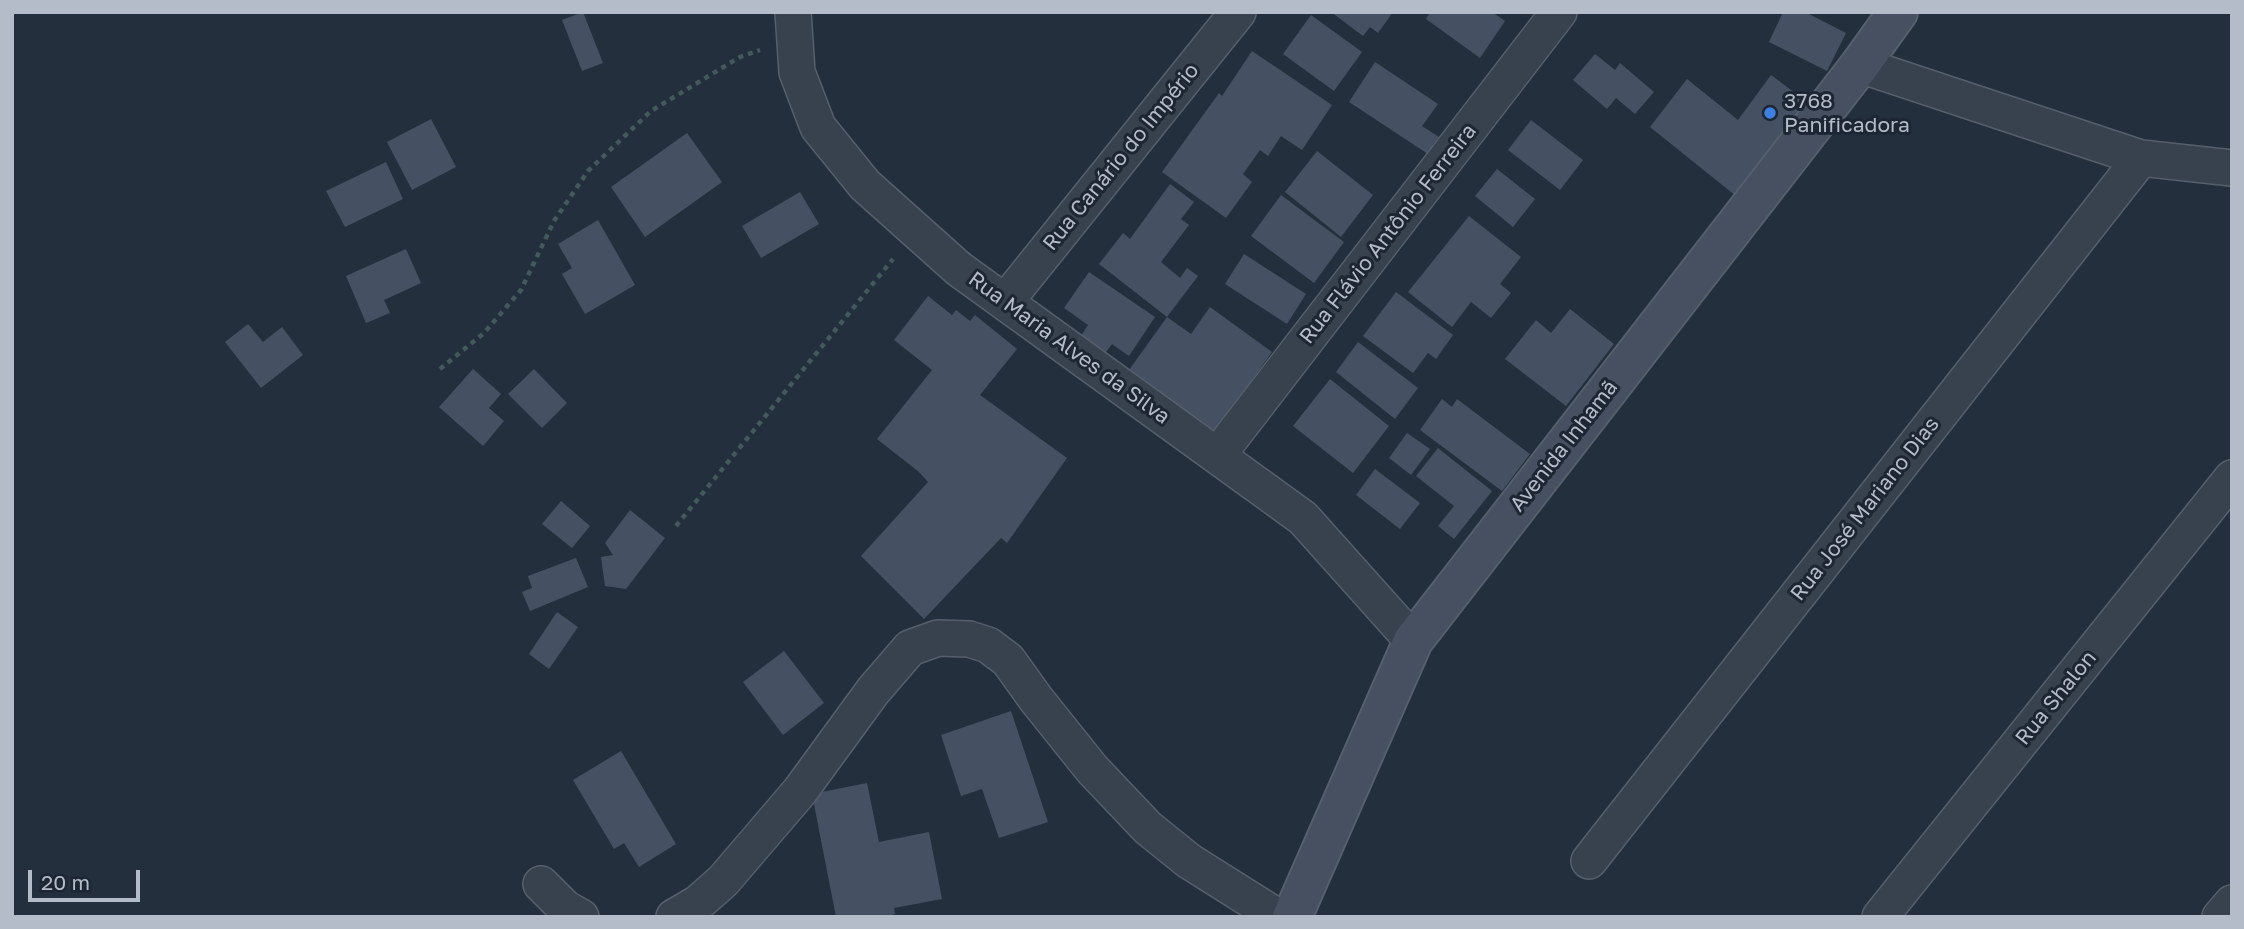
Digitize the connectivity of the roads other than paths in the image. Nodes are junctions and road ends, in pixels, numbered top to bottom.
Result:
1 (1238, 12) edge
2 (1559, 12) edge
3 (1898, 12) edge
4 (794, 26) edge
5 (1860, 65) junction
6 (2141, 158) junction
7 (2232, 168) edge
8 (1004, 302) junction
9 (1217, 456) junction
10 (2232, 478) edge
11 (1413, 641) junction
12 (1589, 861) dead end
13 (541, 884) dead end
14 (2232, 903) edge
15 (581, 917) edge
16 (674, 917) edge
17 (1278, 917) edge
18 (1293, 917) edge
19 (1880, 917) edge
20 (2220, 917) edge

1 - 8 street, Rua Canário do Império
2 - 9 street, Rua Flávio Antônio Ferreira
3 - 5 street, Avenida Inhamã
4 - 8 street, Rua Maria Alves da Silva
5 - 6 street
5 - 11 street, Avenida Inhamã
6 - 7 street
6 - 12 street, Rua José Mariano Dias
8 - 9 street, Rua Maria Alves da Silva
9 - 11 street, Rua Maria Alves da Silva
10 - 19 street, Rua Shalon
11 - 18 street, Avenida Inhamã
13 - 15 street
14 - 20 street
16 - 17 street

